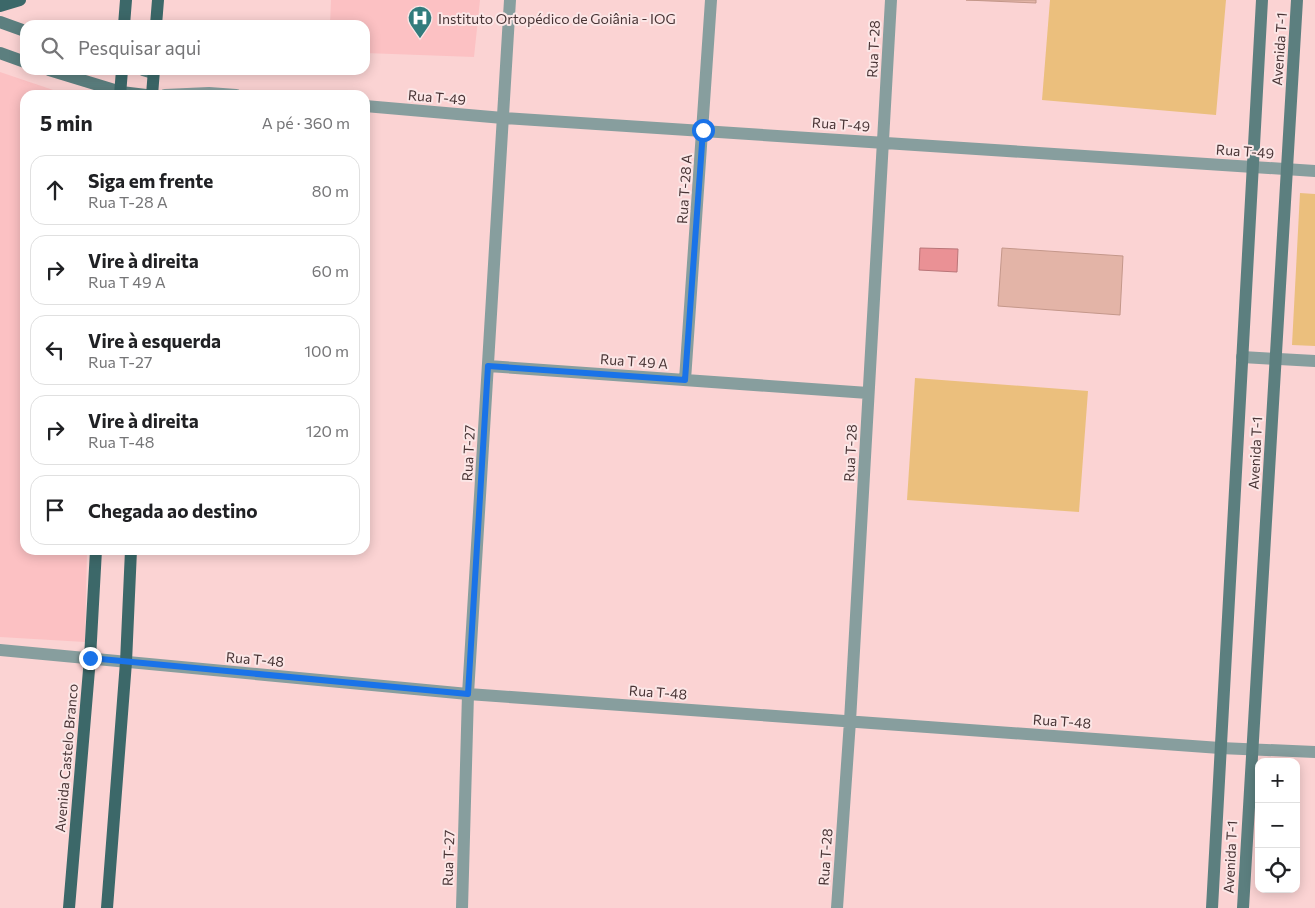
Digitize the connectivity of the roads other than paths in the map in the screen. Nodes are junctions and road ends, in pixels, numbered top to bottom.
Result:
1 (20, 0) edge
2 (126, 0) edge
3 (158, 0) edge
4 (510, 0) edge
5 (711, 0) edge
6 (891, 0) edge
7 (1262, 0) edge
8 (1297, 0) edge
9 (0, 6) edge
10 (124, 20) edge
11 (156, 20) edge
12 (0, 22) edge
13 (20, 29) edge
14 (0, 53) edge
15 (20, 60) edge
16 (64, 75) edge
17 (122, 75) edge
18 (150, 75) edge
19 (109, 90) edge
20 (121, 90) edge
21 (152, 90) edge
22 (370, 106) edge
23 (503, 118) junction
24 (703, 130) junction
25 (882, 141) junction
26 (1252, 166) junction
27 (1287, 169) junction
28 (1315, 171) edge
29 (1242, 357) junction
30 (1275, 359) junction
31 (1315, 361) edge
32 (488, 366) junction
33 (685, 380) junction
34 (868, 393) junction
35 (96, 555) edge
36 (131, 555) edge
37 (0, 650) edge
38 (90, 658) junction
39 (126, 662) junction
40 (468, 694) junction
41 (850, 721) junction
42 (1220, 748) junction
43 (1252, 749) junction
44 (1315, 752) edge
45 (69, 908) edge
46 (107, 908) edge
47 (462, 908) edge
48 (837, 908) edge
49 (1212, 908) edge
50 (1243, 908) edge

1 - 9 main road
2 - 10 main road
3 - 11 main road
4 - 23 street, Rua T-27
5 - 24 street, Rua T-28 A
6 - 25 street, Rua T-28
7 - 26 main road, Avenida T-1
8 - 27 main road, Avenida T-1
12 - 13 main road
14 - 15 main road
16 - 19 main road
17 - 20 main road
18 - 21 main road
22 - 23 street, Rua T-49
23 - 24 street, Rua T-49
23 - 32 street, Rua T-27
24 - 25 street, Rua T-49
24 - 33 street, Rua T-28 A
25 - 26 street, Rua T-49
25 - 34 street, Rua T-28
26 - 27 street, Rua T-49
26 - 29 main road, Avenida T-1
27 - 28 street, Rua T-49
27 - 30 main road, Avenida T-1
29 - 30 street
29 - 42 main road, Avenida T-1
30 - 31 street
30 - 43 main road, Avenida T-1
32 - 33 street, Rua T 49 A
32 - 40 street, Rua T-27
33 - 34 street, Rua T 49 A
34 - 41 street, Rua T-28
35 - 38 main road, Avenida Castelo Branco
36 - 39 main road
37 - 38 street, Rua T-48
38 - 39 street, Rua T-48
38 - 45 main road, Avenida Castelo Branco
39 - 40 street, Rua T-48
39 - 46 main road
40 - 41 street, Rua T-48
40 - 47 street, Rua T-27
41 - 42 street, Rua T-48
41 - 48 street, Rua T-28
42 - 43 street, Rua T-48
42 - 49 main road, Avenida T-1
43 - 44 street, Rua T-48
43 - 50 main road, Avenida T-1

